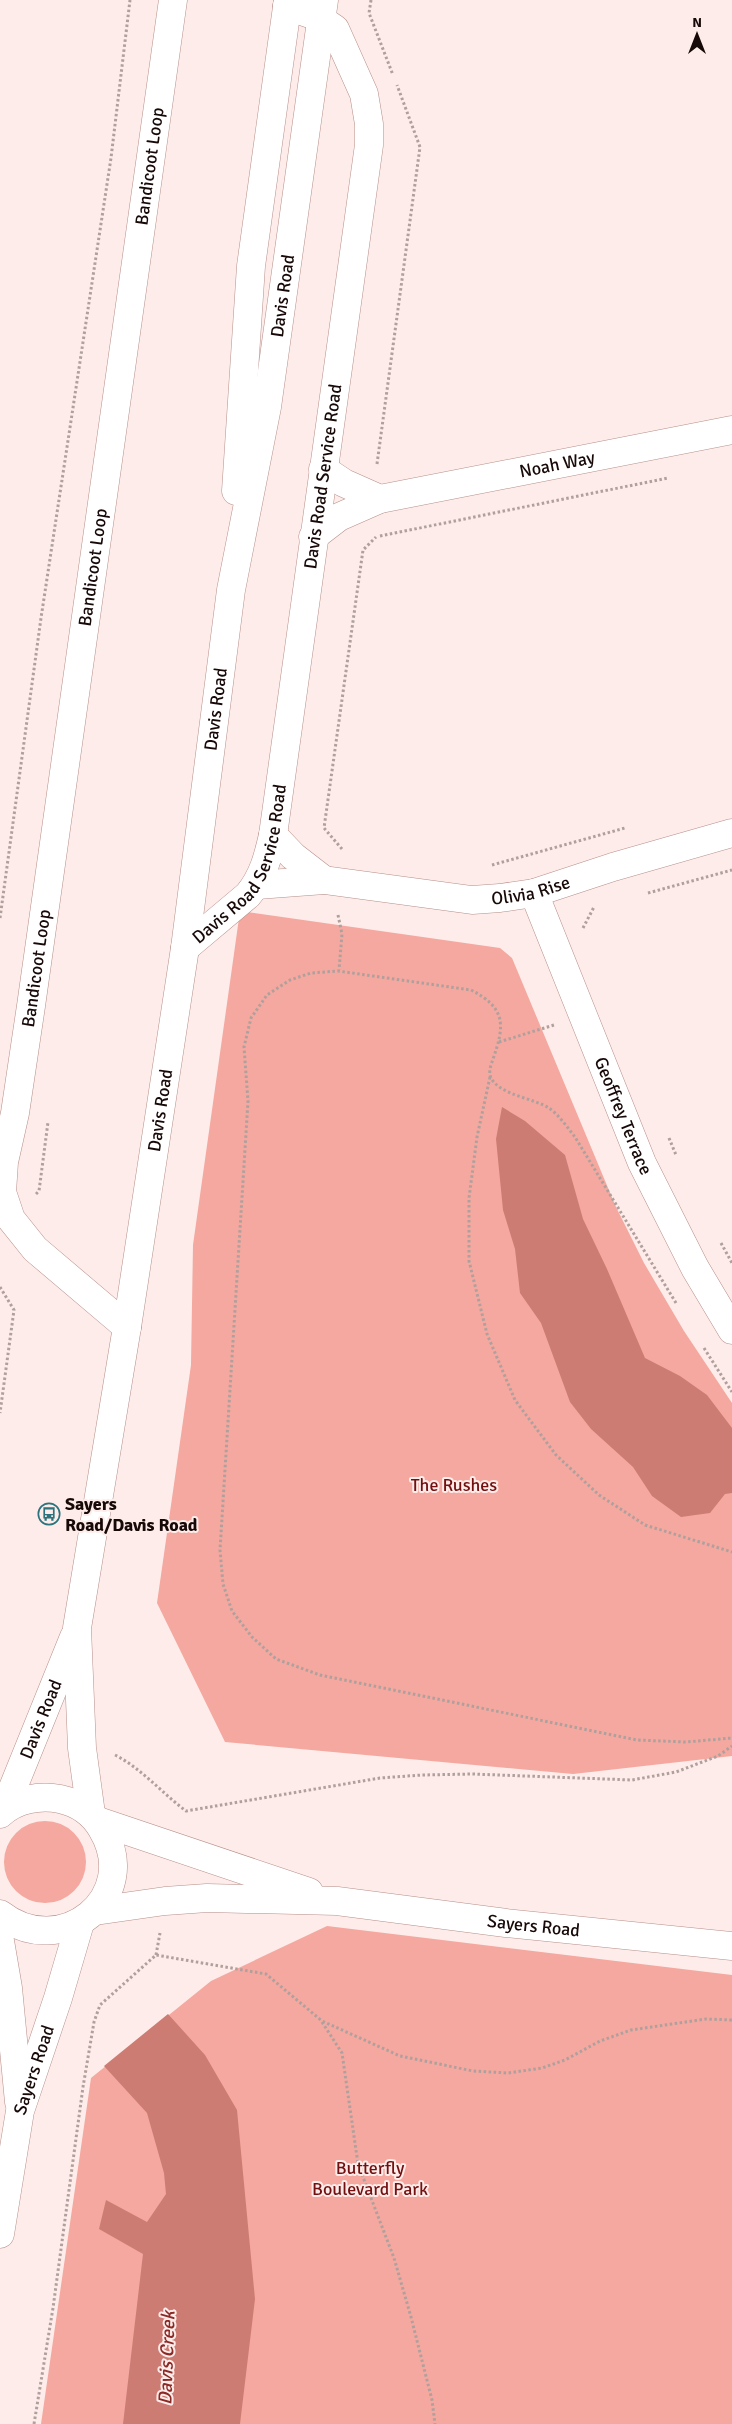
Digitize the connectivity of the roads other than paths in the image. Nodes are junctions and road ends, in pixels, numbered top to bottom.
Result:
1 (173, 0) edge
2 (287, 3) edge
3 (323, 10) edge
4 (732, 430) edge
5 (323, 469) junction
6 (380, 499) junction
7 (314, 537) junction
8 (231, 590) junction
9 (732, 833) edge
10 (273, 835) junction
11 (332, 881) junction
12 (257, 885) junction
13 (534, 892) junction
14 (185, 948) junction
15 (5, 1138) edge
16 (1, 1193) edge
17 (127, 1327) junction
18 (732, 1330) edge
19 (77, 1628) junction
20 (2, 1812) edge
21 (94, 1817) junction
22 (337, 1901) junction
23 (0, 1914) edge
24 (87, 1917) junction
25 (0, 1940) edge
26 (732, 1946) edge
27 (20, 2111) junction
28 (0, 2234) edge

1 - 15 street, Bandicoot Loop
2 - 3 street, Davis Road Service Road
2 - 8 street, Davis Road
3 - 5 street, Davis Road Service Road
3 - 8 street, Davis Road
4 - 6 street, Noah Way
5 - 6 street
5 - 7 street, Davis Road Service Road
6 - 7 street, Noah Way
7 - 10 street, Davis Road Service Road
8 - 14 street, Davis Road
9 - 13 street, Olivia Rise
10 - 11 street, Olivia Rise
10 - 12 street, Davis Road Service Road
11 - 12 street, Olivia Rise
11 - 13 street, Olivia Rise
12 - 14 street, Davis Road Service Road
13 - 18 street, Geoffrey Terrace
14 - 17 street, Davis Road
15 - 16 street, Bandicoot Loop
16 - 17 street, Bandicoot Loop
17 - 19 street, Davis Road
19 - 20 street, Davis Road
19 - 21 street, Davis Road
20 - 21 street, Sayers Road
21 - 22 street, Sayers Road
21 - 24 street
22 - 24 street, Sayers Road
22 - 26 street, Sayers Road
23 - 24 street
24 - 27 street, Sayers Road
25 - 27 street, Sayers Road
27 - 28 street

